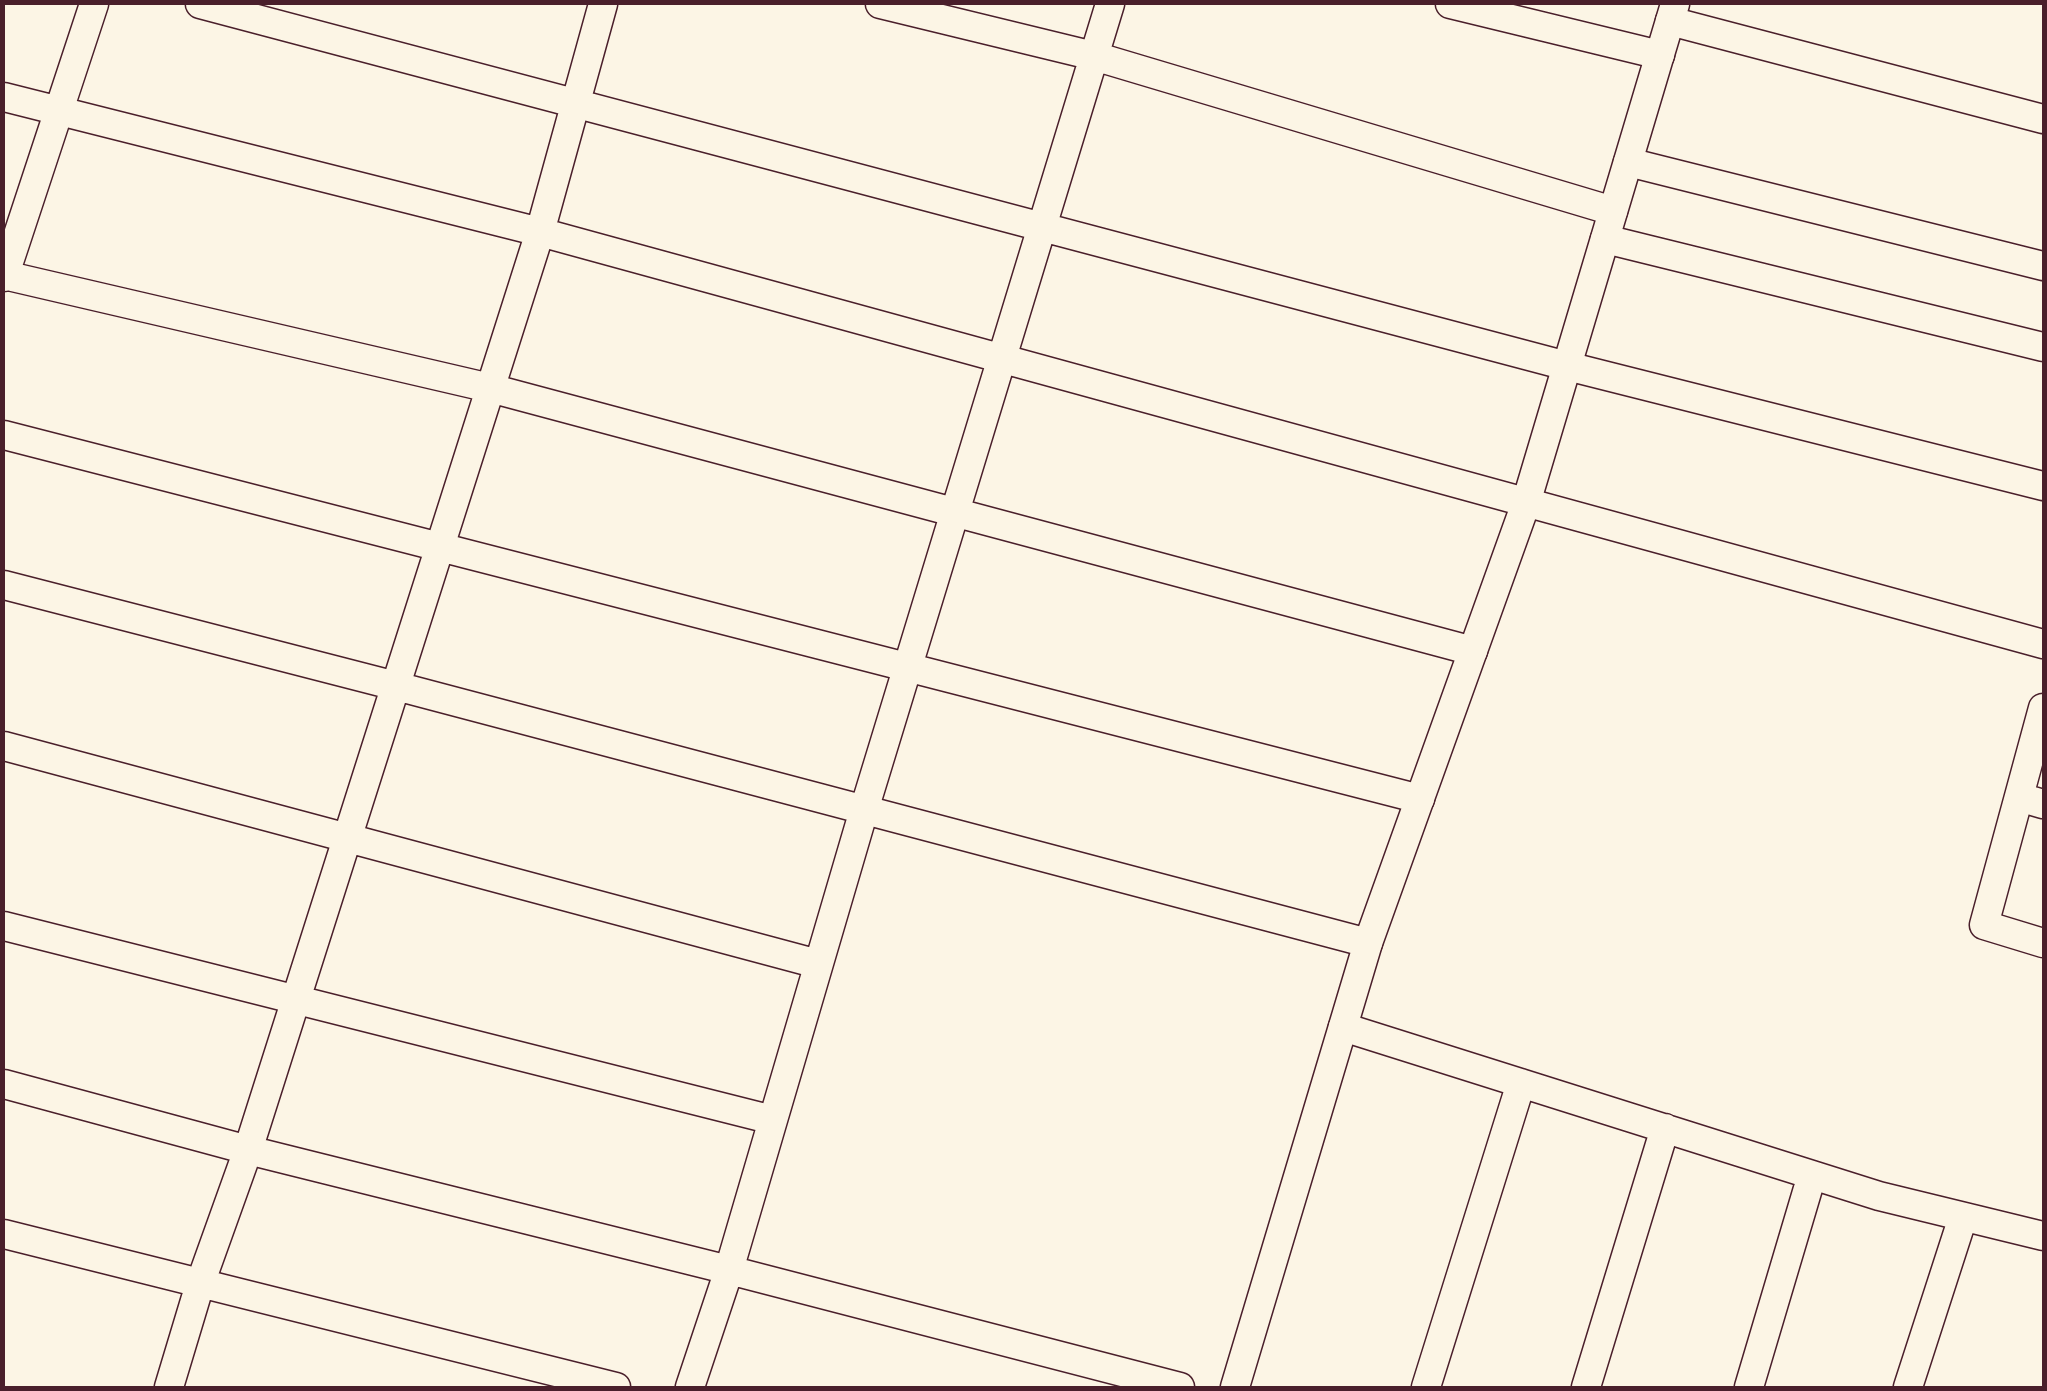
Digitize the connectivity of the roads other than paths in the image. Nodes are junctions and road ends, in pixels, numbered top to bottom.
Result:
1 (94, 4) edge
2 (200, 4) edge
3 (603, 4) edge
4 (880, 4) edge
5 (1110, 4) edge
6 (1450, 4) edge
7 (1672, 12) edge
8 (1660, 55) junction
9 (1094, 56) junction
10 (4, 96) edge
11 (575, 104) junction
12 (58, 110) junction
13 (2043, 119) edge
14 (1628, 162) junction
15 (1613, 211) junction
16 (1042, 228) junction
17 (540, 232) junction
18 (1605, 239) junction
19 (2043, 266) edge
20 (4, 276) edge
21 (2043, 347) edge
22 (1001, 358) junction
23 (1566, 366) junction
24 (490, 388) junction
25 (4, 435) edge
26 (2043, 486) edge
27 (1526, 503) junction
28 (955, 512) junction
29 (440, 547) junction
30 (4, 585) edge
31 (2043, 644) edge
32 (1473, 651) junction
33 (907, 667) junction
34 (396, 686) junction
35 (2043, 708) edge
36 (4, 746) edge
37 (1420, 798) junction
38 (2031, 801) edge
39 (864, 810) junction
40 (347, 838) junction
41 (4, 926) edge
42 (1368, 943) junction
43 (2043, 943) edge
44 (818, 964) junction
45 (296, 1000) junction
46 (1343, 1027) junction
47 (1521, 1083) junction
48 (4, 1084) edge
49 (773, 1120) junction
50 (1665, 1128) junction
51 (248, 1150) junction
52 (1812, 1175) junction
53 (1963, 1216) junction
54 (4, 1234) edge
55 (2043, 1236) edge
56 (729, 1270) junction
57 (200, 1284) junction
58 (169, 1387) edge
59 (616, 1387) edge
60 (690, 1387) edge
61 (1180, 1387) edge
62 (1236, 1387) edge
63 (1426, 1387) edge
64 (1586, 1387) edge
65 (1749, 1387) edge
66 (1908, 1387) edge

1 - 12 street
2 - 11 street
3 - 11 street
4 - 9 street
5 - 9 street
6 - 8 street
7 - 8 street
7 - 13 street
8 - 14 street
9 - 15 street
9 - 16 street
10 - 12 street
11 - 16 street
11 - 17 street
12 - 17 street
12 - 20 street
14 - 15 street
14 - 19 street
15 - 18 street
16 - 22 street
16 - 23 street
17 - 22 street
17 - 24 street
18 - 21 street
18 - 23 street
20 - 24 street
22 - 27 street
22 - 28 street
23 - 26 street
23 - 27 street
24 - 28 street
24 - 29 street
25 - 29 street
27 - 31 street
27 - 32 street
28 - 32 street
28 - 33 street
29 - 33 street
29 - 34 street
30 - 34 street
32 - 37 street
33 - 37 street
33 - 39 street
34 - 39 street
34 - 40 street
35 - 38 street
36 - 40 street
37 - 42 street
38 - 43 street
39 - 42 street
39 - 44 street
40 - 44 street
40 - 45 street
41 - 45 street
42 - 46 street
44 - 49 street
45 - 49 street
45 - 51 street
46 - 47 street
46 - 62 street
47 - 50 street
47 - 63 street
48 - 51 street
49 - 56 street
50 - 52 street
50 - 64 street
51 - 56 street
51 - 57 street
52 - 53 street
52 - 65 street
53 - 55 street
53 - 66 street
54 - 57 street
56 - 60 street
56 - 61 street
57 - 58 street
57 - 59 street

